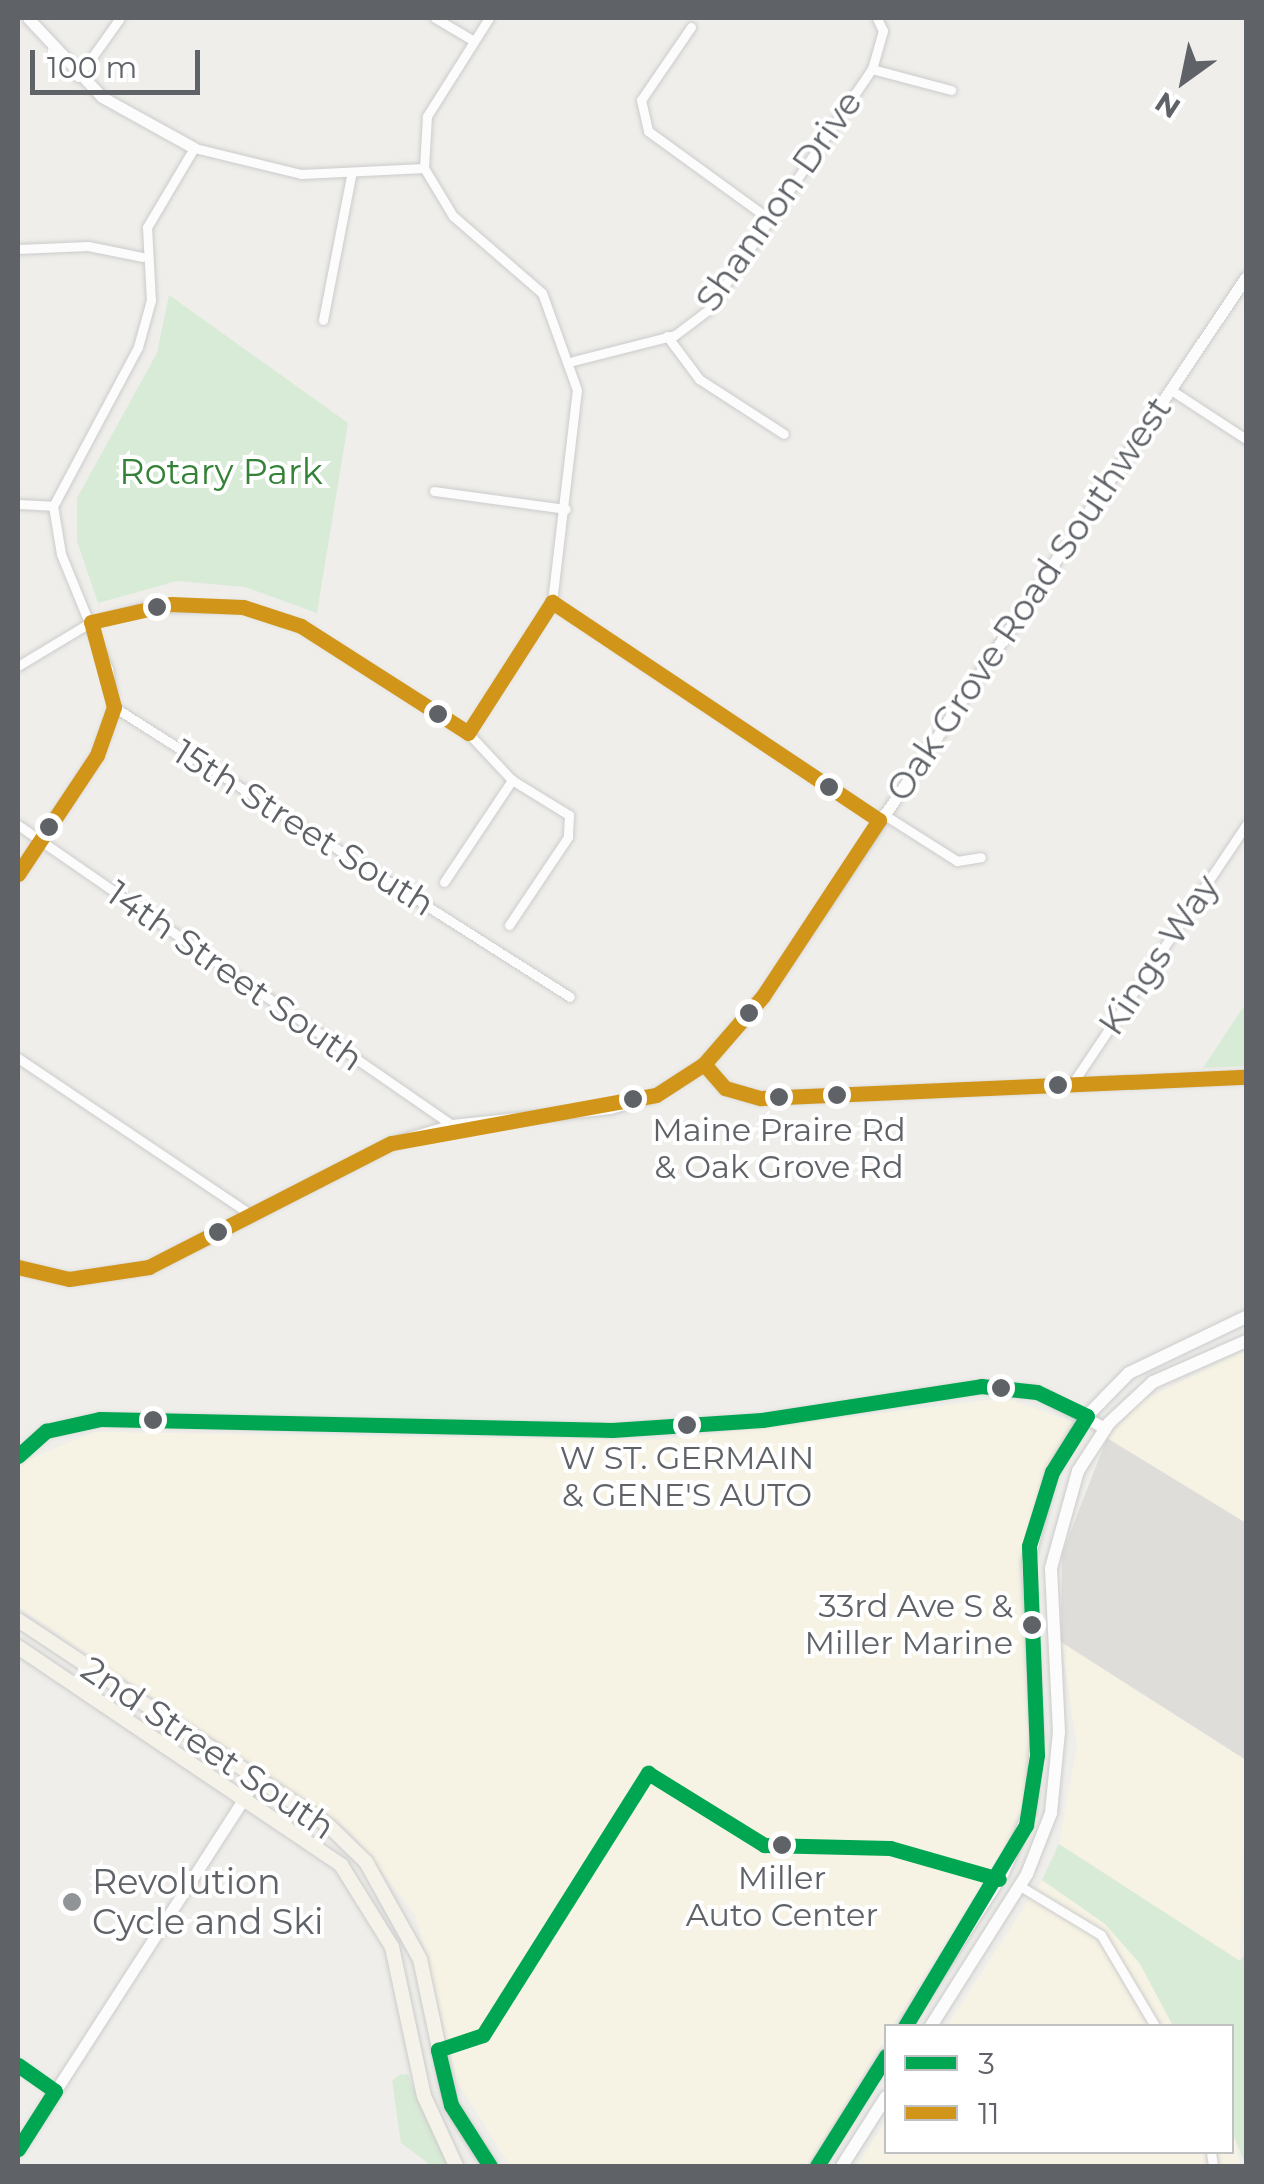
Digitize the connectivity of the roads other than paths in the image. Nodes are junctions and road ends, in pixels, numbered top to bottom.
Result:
1 (28, 18) edge
2 (120, 18) edge
3 (436, 18) edge
4 (489, 18) edge
5 (877, 18) edge
6 (692, 27) dead end
7 (474, 41) junction
8 (872, 69) junction
9 (78, 76) junction
10 (951, 90) dead end
11 (194, 148) junction
12 (424, 168) junction
13 (351, 176) junction
14 (769, 218) junction
15 (18, 249) edge
16 (142, 257) junction
17 (1246, 278) edge
18 (323, 320) dead end
19 (667, 336) junction
20 (573, 361) junction
21 (1171, 390) junction
22 (784, 434) dead end
23 (1246, 439) edge
24 (434, 491) dead end
25 (18, 504) edge
26 (54, 506) junction
27 (566, 509) junction
28 (552, 602) junction
29 (90, 622) junction
30 (18, 666) edge
31 (114, 708) junction
32 (468, 732) junction
33 (512, 780) junction
34 (881, 817) junction
35 (18, 825) edge
36 (1246, 825) edge
37 (39, 841) junction
38 (981, 857) dead end
39 (18, 874) edge
40 (444, 882) dead end
41 (509, 925) dead end
42 (570, 996) dead end
43 (18, 1058) edge
44 (704, 1064) junction
45 (1246, 1077) edge
46 (1072, 1084) junction
47 (452, 1126) junction
48 (250, 1214) junction
49 (18, 1267) edge
50 (1246, 1318) edge
51 (1246, 1342) edge
52 (1087, 1416) junction
53 (1105, 1428) junction
54 (18, 1456) edge
55 (18, 1620) edge
56 (18, 1647) edge
57 (256, 1778) junction
58 (244, 1796) junction
59 (1020, 1886) junction
60 (906, 2024) edge
61 (932, 2024) edge
62 (1154, 2024) edge
63 (884, 2059) edge
64 (18, 2065) edge
65 (55, 2091) junction
66 (884, 2099) edge
67 (18, 2149) edge
68 (456, 2166) edge
69 (490, 2166) edge
70 (817, 2166) edge
71 (842, 2166) edge

1 - 9 street
2 - 9 street
3 - 7 street
4 - 7 street
5 - 8 street, Shannon Drive
6 - 14 street
7 - 12 street
8 - 10 street
8 - 14 street, Shannon Drive
9 - 11 street
11 - 13 street
11 - 16 street
12 - 13 street
12 - 20 street
13 - 18 street
14 - 19 street, Shannon Drive
15 - 16 street
16 - 26 street
17 - 21 street, Oak Grove Road Southwest
19 - 20 street, Shannon Drive
19 - 22 street
20 - 27 street
21 - 23 street
21 - 34 street, Oak Grove Road Southwest
24 - 27 street
25 - 26 street
26 - 29 street
27 - 28 street
28 - 32 street
28 - 34 street
29 - 30 street
29 - 31 street
29 - 32 street
31 - 37 street
31 - 42 street, 15th Street South
32 - 33 street
33 - 40 street
33 - 41 street
34 - 38 street
34 - 44 street, Oak Grove Road Southwest
35 - 37 street, 14th Street South
36 - 46 street, Kings Way
37 - 39 street
37 - 47 street, 14th Street South
43 - 48 street
44 - 46 street
44 - 47 street, Oak Grove Road Southwest
45 - 46 street
47 - 48 street, Oak Grove Road Southwest
48 - 49 street, Oak Grove Road Southwest
50 - 52 main road
51 - 53 main road
52 - 53 street
52 - 54 street
52 - 60 main road
53 - 59 main road
55 - 57 main road, 2nd Street South
56 - 58 main road, 2nd Street South
57 - 58 street
57 - 69 main road, 2nd Street South
58 - 65 street
58 - 68 main road, 2nd Street South
59 - 61 main road
59 - 62 street
63 - 70 main road
64 - 65 street
65 - 67 street
66 - 71 main road

